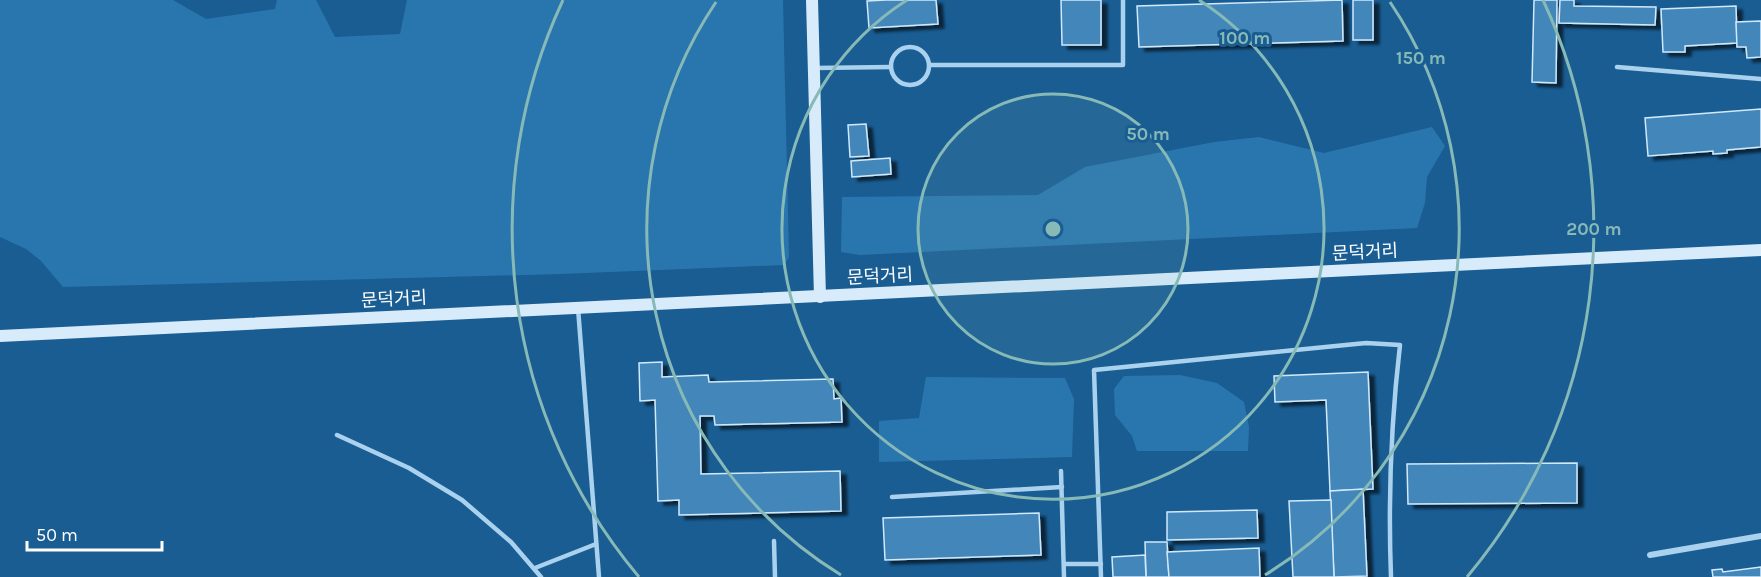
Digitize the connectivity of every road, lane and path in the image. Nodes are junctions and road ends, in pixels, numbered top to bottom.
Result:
1 (812, 0) edge
2 (1123, 0) edge
3 (930, 65) junction
4 (891, 67) junction
5 (1617, 67) dead end
6 (814, 68) junction
7 (1761, 79) edge
8 (1761, 250) edge
9 (820, 297) junction
10 (578, 308) junction
11 (0, 336) edge
12 (337, 435) dead end
13 (1061, 471) dead end
14 (1062, 487) junction
15 (892, 497) dead end
16 (1761, 536) edge
17 (774, 541) dead end
18 (596, 544) junction
19 (1650, 555) dead end
20 (1064, 564) junction
21 (1101, 564) junction
22 (535, 568) junction
23 (541, 577) edge
24 (599, 577) edge
25 (775, 577) edge
26 (1064, 577) edge
27 (1101, 577) edge
28 (1391, 577) edge

1 - 6 main road
2 - 3 lane
3 - 4 lane
3 - 4 lane
4 - 6 lane
5 - 7 lane
6 - 9 main road
8 - 9 main road, 문덕거리
9 - 10 main road, 문덕거리
10 - 11 main road, 문덕거리
10 - 18 lane
12 - 22 lane
13 - 14 lane
14 - 15 lane
14 - 20 lane
16 - 19 street
17 - 25 lane
18 - 22 lane
18 - 24 lane
20 - 21 lane
20 - 26 lane
21 - 27 lane
21 - 28 lane
22 - 23 lane

